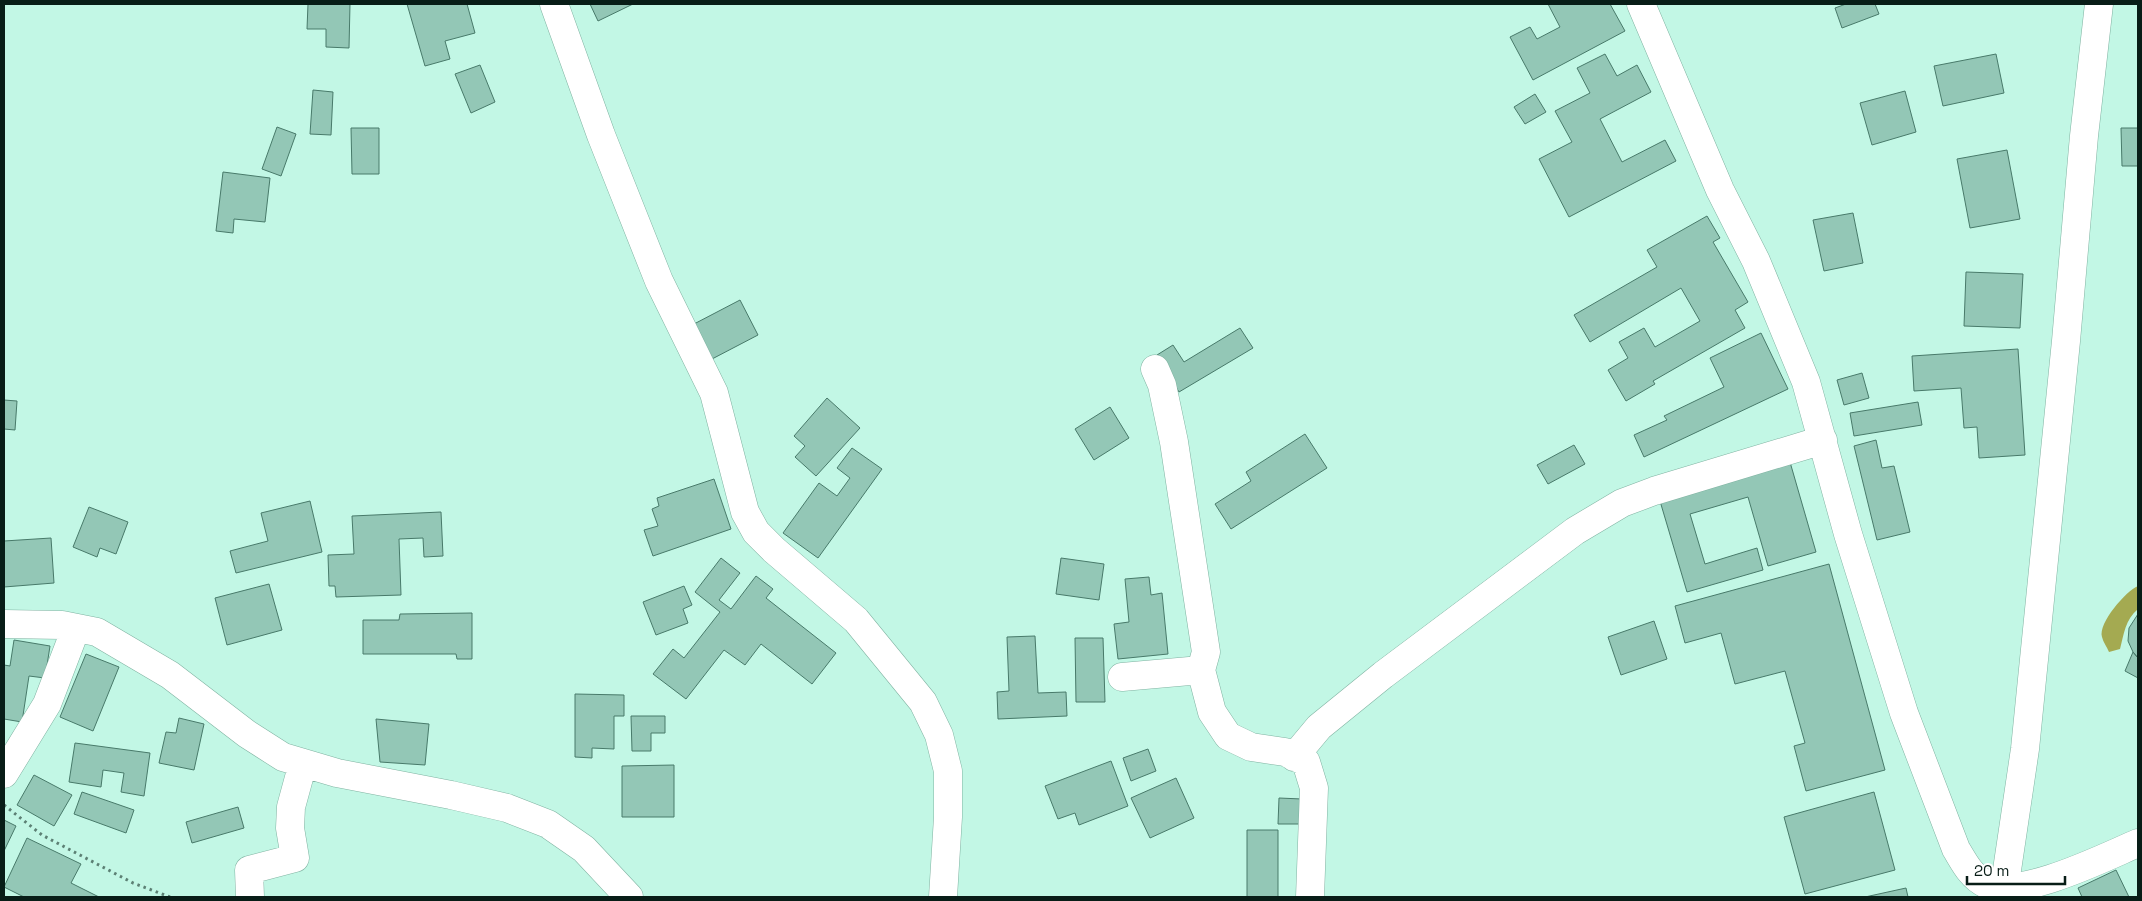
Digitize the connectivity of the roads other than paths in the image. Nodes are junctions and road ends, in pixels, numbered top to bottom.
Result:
1 (554, 4) edge
2 (1641, 4) edge
3 (2100, 4) edge
4 (1155, 369) dead end
5 (1823, 440) junction
6 (4, 624) edge
7 (76, 628) junction
8 (1201, 670) junction
9 (1122, 677) dead end
10 (1294, 757) junction
11 (303, 763) junction
12 (4, 774) edge
13 (2138, 843) edge
14 (2004, 892) edge
15 (250, 897) edge
16 (629, 897) edge
17 (943, 897) edge
18 (1310, 897) edge

1 - 17 street
2 - 5 street
3 - 14 street
4 - 8 street
5 - 10 street
5 - 14 street
6 - 7 street
7 - 11 street
7 - 12 street
8 - 9 street
8 - 10 street
10 - 18 street
11 - 15 street
11 - 16 street
13 - 14 street

